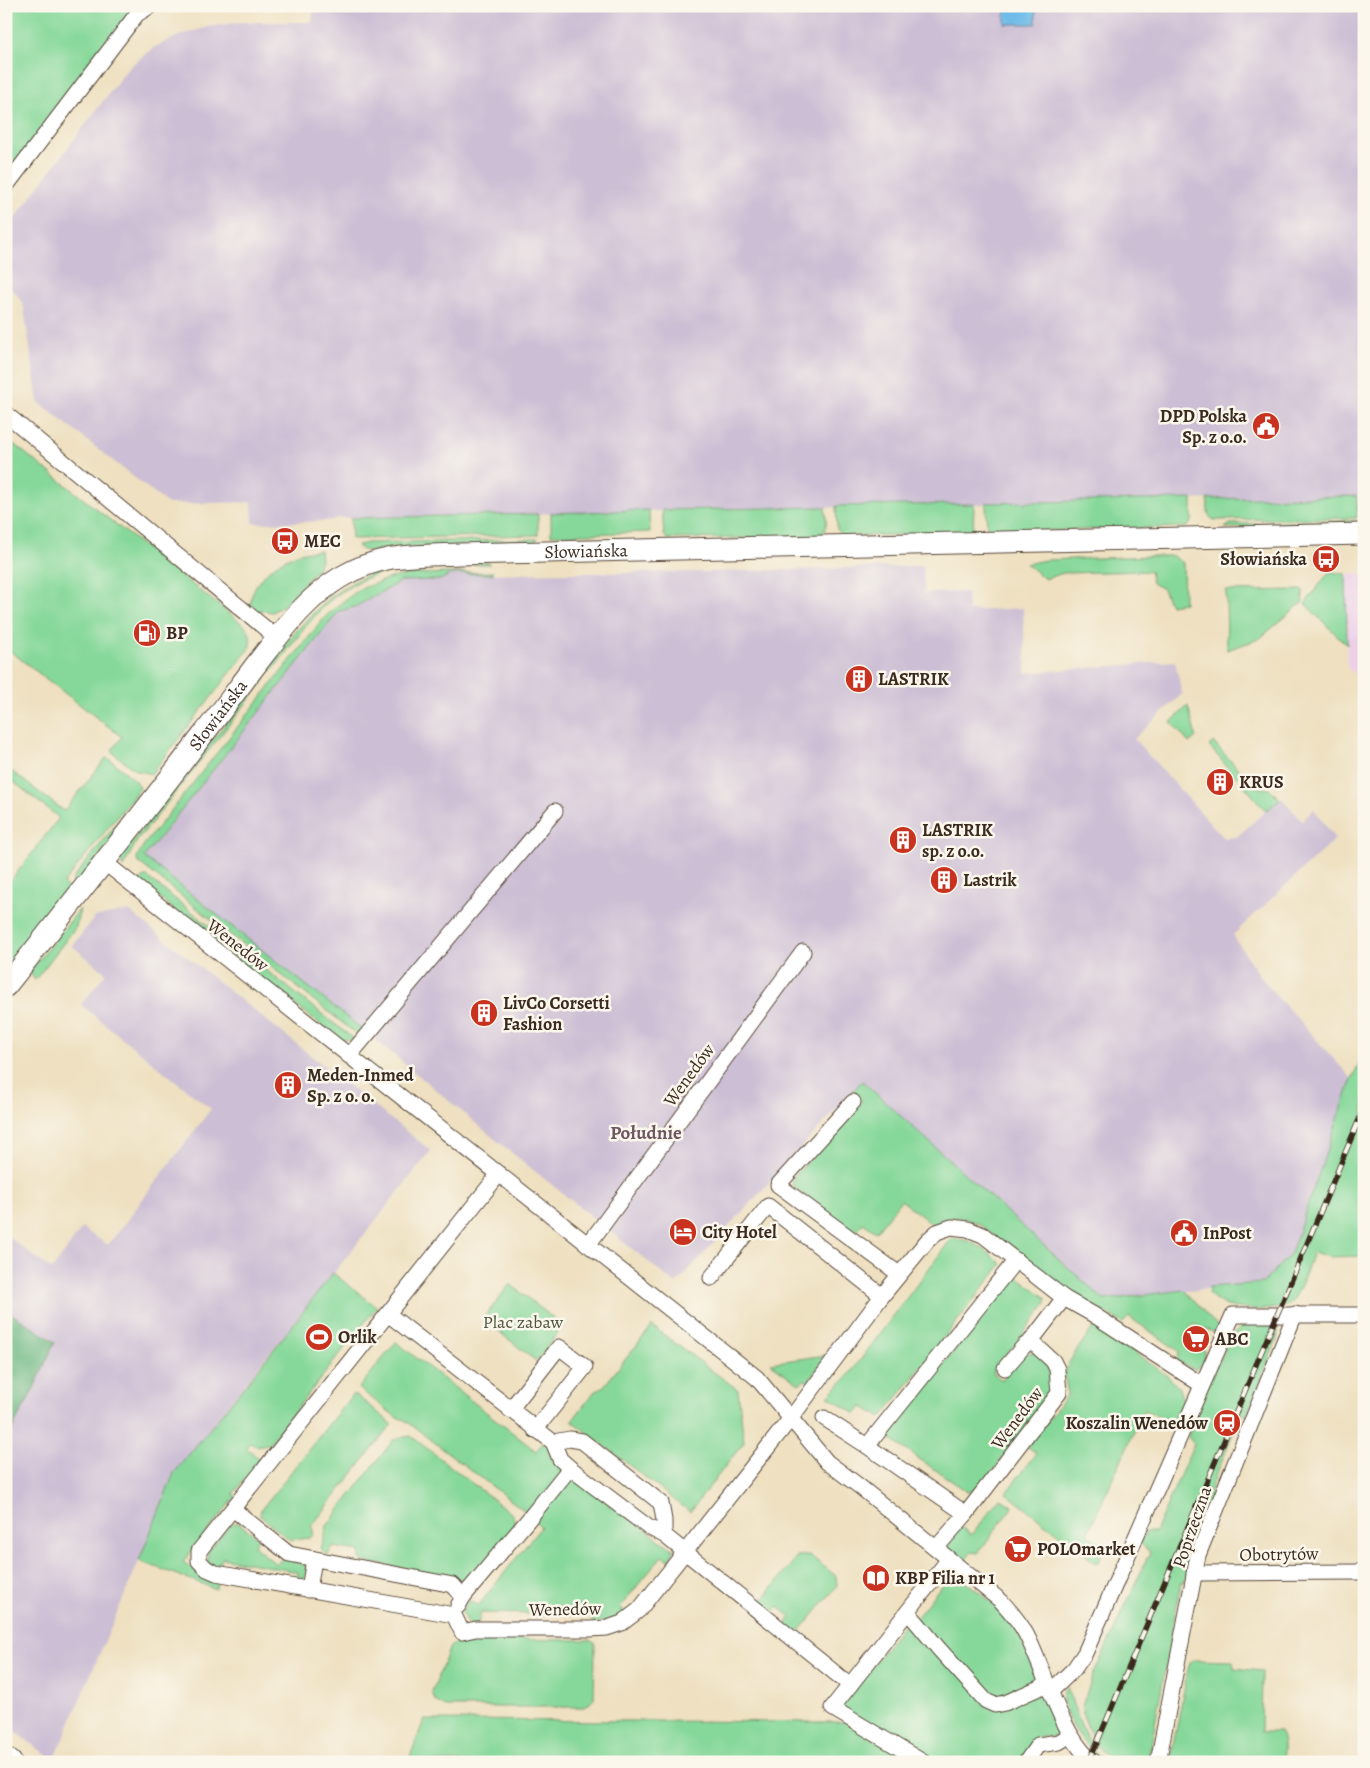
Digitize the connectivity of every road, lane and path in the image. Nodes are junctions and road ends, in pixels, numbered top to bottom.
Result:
1 (150, 6) edge
2 (6, 186) edge
3 (6, 414) edge
4 (1364, 534) edge
5 (277, 638) junction
6 (555, 811) dead end
7 (104, 862) junction
8 (802, 952) dead end
9 (6, 986) edge
10 (349, 1056) junction
11 (853, 1102) dead end
12 (499, 1174) junction
13 (588, 1245) junction
14 (1016, 1260) junction
15 (899, 1274) junction
16 (711, 1278) dead end
17 (882, 1296) junction
18 (1064, 1298) junction
19 (388, 1314) junction
20 (1295, 1314) junction
21 (1364, 1315) edge
22 (1031, 1341) junction
23 (1005, 1368) dead end
24 (1202, 1384) junction
25 (510, 1410) junction
26 (791, 1418) junction
27 (824, 1418) dead end
28 (535, 1430) junction
29 (553, 1442) junction
30 (867, 1446) junction
31 (570, 1468) junction
32 (233, 1510) junction
33 (966, 1514) junction
34 (664, 1535) junction
35 (936, 1548) junction
36 (686, 1552) junction
37 (314, 1559) junction
38 (949, 1559) junction
39 (1364, 1572) edge
40 (1194, 1573) junction
41 (309, 1590) junction
42 (462, 1597) junction
43 (908, 1612) junction
44 (454, 1615) junction
45 (850, 1684) junction
46 (1049, 1687) junction
47 (1070, 1735) junction
48 (6, 1758) edge
49 (11, 1762) edge
50 (923, 1762) edge
51 (1026, 1762) edge
52 (1094, 1762) edge
53 (1158, 1762) edge

1 - 2 street
3 - 5 street
4 - 5 main road, Słowiańska
5 - 7 main road, Słowiańska
6 - 10 street
7 - 9 main road, Słowiańska
7 - 10 street, Wenedów
8 - 13 street, Wenedów
10 - 12 street, Wenedów
11 - 15 street
12 - 13 street, Wenedów
12 - 19 street
13 - 26 street, Wenedów
14 - 15 street, Wenedów
14 - 18 street, Wenedów
14 - 30 street
15 - 17 street, Wenedów
16 - 17 street
17 - 26 street, Wenedów
18 - 22 street
18 - 24 street, Wenedów
19 - 25 street
19 - 32 street
20 - 21 street
20 - 24 street
20 - 40 street, Poprzeczna
22 - 23 street
22 - 33 street, Wenedów
24 - 46 street
25 - 28 street
25 - 28 street
26 - 35 street, Wenedów
26 - 36 street, Wenedów
27 - 30 street
28 - 29 street
29 - 31 street
29 - 34 street
30 - 33 street
31 - 34 street
31 - 42 street
32 - 37 street
32 - 41 street
33 - 35 street, Wenedów
34 - 36 street
35 - 38 street, Wenedów
36 - 44 street, Wenedów
36 - 45 street
37 - 41 street
37 - 42 street
38 - 43 street
38 - 46 street, Wenedów
39 - 40 street, Obotrytów
40 - 53 street, Poprzeczna
41 - 44 street
42 - 44 street
43 - 45 street
43 - 46 street
45 - 50 street
46 - 47 street, Wenedów
47 - 51 street
47 - 52 street, Wenedów
48 - 49 main road

